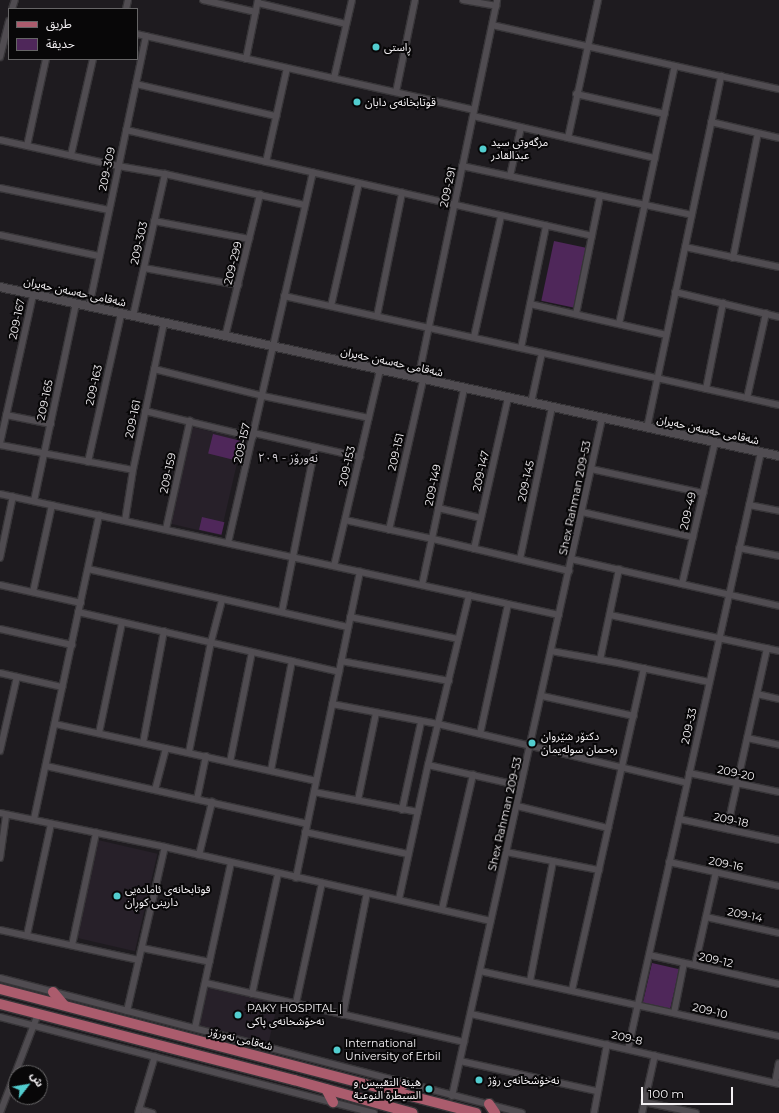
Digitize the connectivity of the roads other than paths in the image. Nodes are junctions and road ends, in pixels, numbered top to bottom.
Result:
1 (15, 0) edge
2 (203, 0) edge
3 (352, 0) edge
4 (415, 0) edge
5 (462, 0) edge
6 (598, 0) edge
7 (258, 2) edge
8 (496, 3) edge
9 (12, 8) edge
10 (256, 12) junction
11 (346, 24) junction
12 (8, 25) edge
13 (492, 25) junction
14 (138, 34) edge
15 (146, 36) junction
16 (587, 46) junction
17 (0, 57) edge
18 (246, 59) junction
19 (46, 60) edge
20 (93, 60) edge
21 (675, 66) junction
22 (287, 68) junction
23 (721, 76) junction
24 (334, 78) junction
25 (136, 84) junction
26 (779, 89) edge
27 (396, 92) junction
28 (576, 94) junction
29 (474, 110) junction
30 (665, 114) junction
31 (276, 116) junction
32 (473, 116) junction
33 (711, 122) junction
34 (521, 128) junction
35 (126, 130) junction
36 (758, 134) junction
37 (568, 138) junction
38 (779, 138) edge
39 (0, 140) edge
40 (27, 146) junction
41 (71, 155) junction
42 (655, 158) junction
43 (266, 162) junction
44 (118, 166) junction
45 (462, 166) junction
46 (313, 173) junction
47 (165, 174) junction
48 (510, 176) junction
49 (359, 183) junction
50 (0, 188) edge
51 (402, 193) junction
52 (260, 194) junction
53 (600, 196) junction
54 (305, 205) junction
55 (454, 205) junction
56 (645, 205) junction
57 (109, 210) junction
58 (692, 215) junction
59 (501, 216) junction
60 (154, 221) junction
61 (546, 226) junction
62 (0, 235) edge
63 (592, 236) junction
64 (249, 239) junction
65 (685, 247) junction
66 (99, 256) junction
67 (733, 258) junction
68 (779, 267) edge
69 (144, 268) junction
70 (238, 286) junction
71 (0, 287) edge
72 (675, 292) junction
73 (33, 294) junction
74 (284, 296) junction
75 (723, 303) junction
76 (76, 304) junction
77 (530, 304) junction
78 (331, 306) junction
79 (89, 307) junction
80 (121, 314) junction
81 (576, 314) junction
82 (766, 314) junction
83 (133, 316) junction
84 (377, 316) junction
85 (779, 317) edge
86 (164, 323) junction
87 (619, 324) junction
88 (429, 328) junction
89 (666, 335) junction
90 (225, 336) junction
91 (474, 338) junction
92 (274, 348) junction
93 (521, 348) junction
94 (542, 353) junction
95 (154, 369) junction
96 (380, 370) junction
97 (657, 378) junction
98 (421, 379) junction
99 (464, 389) junction
100 (706, 389) junction
101 (263, 396) junction
102 (508, 398) junction
103 (748, 398) junction
104 (531, 403) junction
105 (779, 405) edge
106 (552, 407) junction
107 (145, 411) junction
108 (6, 415) junction
109 (369, 418) junction
110 (602, 419) junction
111 (190, 421) junction
112 (51, 424) junction
113 (647, 428) junction
114 (254, 435) junction
115 (714, 442) junction
116 (0, 444) edge
117 (315, 447) junction
118 (760, 452) junction
119 (44, 453) junction
120 (779, 456) edge
121 (360, 457) junction
122 (88, 462) junction
123 (591, 469) junction
124 (132, 470) junction
125 (703, 493) junction
126 (0, 494) edge
127 (13, 496) junction
128 (34, 501) junction
129 (52, 505) junction
130 (749, 505) junction
131 (438, 508) junction
132 (779, 511) edge
133 (582, 512) junction
134 (99, 515) junction
135 (481, 518) junction
136 (345, 520) junction
137 (125, 521) junction
138 (166, 529) junction
139 (389, 530) junction
140 (693, 537) junction
141 (433, 538) junction
142 (2, 541) edge
143 (228, 543) junction
144 (739, 548) junction
145 (474, 549) junction
146 (294, 556) junction
147 (779, 556) edge
148 (0, 558) edge
149 (571, 559) junction
150 (520, 560) junction
151 (334, 566) junction
152 (619, 569) junction
153 (88, 570) junction
154 (360, 572) junction
155 (569, 572) junction
156 (682, 584) junction
157 (0, 585) edge
158 (422, 585) junction
159 (33, 592) junction
160 (469, 595) junction
161 (729, 595) junction
162 (222, 600) junction
163 (80, 603) junction
164 (508, 604) junction
165 (779, 606) edge
166 (282, 611) junction
167 (78, 612) junction
168 (559, 615) junction
169 (610, 615) junction
170 (350, 617) junction
171 (122, 623) junction
172 (348, 627) junction
173 (0, 629) edge
174 (164, 631) junction
175 (719, 637) junction
176 (458, 639) junction
177 (211, 642) junction
178 (72, 645) junction
179 (767, 648) junction
180 (551, 651) junction
181 (779, 651) edge
182 (252, 652) junction
183 (600, 660) junction
184 (292, 661) junction
185 (341, 661) junction
186 (644, 668) junction
187 (339, 672) junction
188 (0, 673) edge
189 (17, 677) junction
190 (449, 681) junction
191 (709, 682) junction
192 (62, 687) junction
193 (757, 694) junction
194 (542, 696) junction
195 (779, 699) edge
196 (332, 704) junction
197 (376, 713) junction
198 (634, 716) junction
199 (3, 720) edge
200 (421, 722) junction
201 (55, 724) junction
202 (438, 724) junction
203 (99, 734) junction
204 (480, 734) junction
205 (747, 738) junction
206 (142, 743) junction
207 (779, 745) edge
208 (530, 746) junction
209 (166, 748) junction
210 (0, 751) edge
211 (189, 752) junction
212 (206, 756) junction
213 (230, 762) junction
214 (46, 766) junction
215 (428, 766) junction
216 (622, 768) junction
217 (270, 770) junction
218 (689, 773) junction
219 (473, 775) junction
220 (316, 781) junction
221 (687, 783) junction
222 (737, 783) junction
223 (521, 786) junction
224 (155, 790) junction
225 (314, 792) junction
226 (779, 792) edge
227 (197, 799) junction
228 (358, 800) junction
229 (212, 802) junction
230 (516, 806) junction
231 (402, 810) junction
232 (418, 812) junction
233 (3, 814) edge
234 (34, 819) junction
235 (679, 819) junction
236 (51, 824) junction
237 (307, 824) junction
238 (608, 828) junction
239 (727, 829) junction
240 (305, 832) junction
241 (96, 833) junction
242 (779, 840) edge
243 (165, 847) junction
244 (506, 852) junction
245 (408, 854) junction
246 (199, 855) junction
247 (0, 858) edge
248 (553, 861) junction
249 (231, 862) junction
250 (669, 862) junction
251 (599, 870) junction
252 (716, 872) junction
253 (278, 874) junction
254 (296, 878) junction
255 (322, 882) junction
256 (779, 886) edge
257 (367, 893) junction
258 (399, 899) junction
259 (442, 909) junction
260 (706, 917) junction
261 (491, 921) junction
262 (0, 930) edge
263 (779, 933) edge
264 (27, 935) junction
265 (72, 945) junction
266 (142, 948) junction
267 (649, 955) junction
268 (139, 960) junction
269 (210, 962) junction
270 (684, 963) junction
271 (695, 965) junction
272 (480, 971) junction
273 (0, 978) edge
274 (530, 981) junction
275 (206, 983) junction
276 (779, 984) edge
277 (0, 989) edge
278 (572, 990) junction
279 (53, 992) junction
280 (252, 994) junction
281 (296, 1003) junction
282 (0, 1004) edge
283 (64, 1005) junction
284 (638, 1005) junction
285 (128, 1011) junction
286 (674, 1013) junction
287 (38, 1014) junction
288 (471, 1014) junction
289 (344, 1015) junction
290 (0, 1017) edge
291 (33, 1026) junction
292 (196, 1028) junction
293 (204, 1030) junction
294 (779, 1036) edge
295 (201, 1042) junction
296 (464, 1042) junction
297 (606, 1044) junction
298 (628, 1049) junction
299 (655, 1055) junction
300 (155, 1056) junction
301 (460, 1061) junction
302 (286, 1063) junction
303 (779, 1063) edge
304 (300, 1067) junction
305 (283, 1077) junction
306 (294, 1080) junction
307 (406, 1083) junction
308 (777, 1083) edge
309 (326, 1089) junction
310 (394, 1091) junction
311 (597, 1091) junction
312 (452, 1096) junction
313 (333, 1102) junction
314 (644, 1102) junction
315 (489, 1104) junction
316 (138, 1111) edge
317 (0, 1113) edge
318 (152, 1113) edge
319 (374, 1113) edge
320 (412, 1113) edge
321 (476, 1113) edge
322 (495, 1113) edge
323 (522, 1113) edge
324 (594, 1113) edge
325 (642, 1113) edge
326 (696, 1113) edge

1 - 9 street
2 - 10 street
3 - 11 street
4 - 27 street
5 - 8 street
6 - 16 street
7 - 10 street
7 - 11 street
8 - 13 street, 209-291
10 - 18 street
11 - 24 street
12 - 17 street
13 - 16 street
13 - 29 street, 209-291
14 - 15 street
15 - 18 street
15 - 25 street, 209-309
16 - 21 street
16 - 28 street
18 - 22 street
19 - 40 street
20 - 41 street
21 - 23 street
21 - 30 street
22 - 24 street
22 - 31 street
23 - 26 street
23 - 33 street
24 - 27 street
25 - 31 street
25 - 35 street, 209-309
27 - 29 street
28 - 30 street
28 - 37 street
29 - 32 street, 209-291
30 - 42 street
31 - 43 street
32 - 34 street
32 - 45 street, 209-291
33 - 36 street
33 - 58 street
34 - 37 street
34 - 48 street
35 - 43 street
35 - 44 street, 209-309
36 - 38 street
36 - 67 street
37 - 42 street
39 - 40 street
40 - 41 street
41 - 44 street
42 - 56 street
43 - 46 street
44 - 47 street
44 - 57 street, 209-309
45 - 48 street
45 - 55 street, 209-291
46 - 49 street
46 - 54 street, 209-157
47 - 52 street
47 - 60 street, 209-303
48 - 53 street
49 - 51 street
49 - 78 street
50 - 57 street
51 - 55 street
51 - 84 street
52 - 54 street
52 - 64 street, 209-299
53 - 56 street
53 - 63 street
54 - 74 street, 209-157
55 - 59 street
55 - 88 street, 209-291
56 - 58 street
56 - 87 street
57 - 66 street, 209-309
58 - 65 street
59 - 61 street
59 - 91 street
60 - 64 street
60 - 69 street, 209-303
61 - 63 street
61 - 77 street
62 - 66 street
63 - 81 street
64 - 70 street, 209-299
65 - 67 street
65 - 72 street
66 - 79 street, 209-309
67 - 68 street
69 - 70 street
69 - 83 street, 209-303
70 - 90 street, 209-299
71 - 73 street, شەقامی حەسەن حەیران
72 - 75 street
72 - 89 street
73 - 76 street, شەقامی حەسەن حەیران
73 - 108 street, 209-167
74 - 78 street
74 - 92 street, 209-157
75 - 82 street
75 - 100 street
76 - 79 street, شەقامی حەسەن حەیران
76 - 112 street, 209-165
77 - 81 street
77 - 93 street
78 - 84 street
79 - 80 street, شەقامی حەسەن حەیران
80 - 83 street, شەقامی حەسەن حەیران
80 - 122 street, 209-163
81 - 87 street
82 - 85 street
82 - 103 street
83 - 86 street, شەقامی حەسەن حەیران
84 - 88 street
86 - 90 street, شەقامی حەسەن حەیران
86 - 95 street, 209-161
87 - 89 street
88 - 91 street
88 - 98 street, 209-291
89 - 97 street
90 - 92 street, شەقامی حەسەن حەیران
91 - 93 street
92 - 96 street, شەقامی حەسەن حەیران
92 - 101 street, 209-157
93 - 94 street
94 - 97 street
94 - 104 street
95 - 101 street
95 - 107 street, 209-161
96 - 98 street, شەقامی حەسەن حەیران
96 - 109 street, 209-153
97 - 100 street
97 - 113 street
98 - 99 street, شەقامی حەسەن حەیران
98 - 139 street, 209-151
99 - 102 street, شەقامی حەسەن حەیران
99 - 131 street, 209-149
100 - 103 street
101 - 109 street
101 - 114 street, 209-157
102 - 104 street, شەقامی حەسەن حەیران
102 - 135 street, 209-147
103 - 105 street
104 - 106 street, شەقامی حەسەن حەیران
106 - 110 street, شەقامی حەسەن حەیران
106 - 150 street, 209-145
107 - 111 street
107 - 124 street, 209-161
108 - 112 street
108 - 116 street, 209-167
109 - 121 street, 209-153
110 - 113 street, شەقامی حەسەن حەیران
110 - 123 street, Shex Rahman 209-53
111 - 114 street
111 - 138 street, 209-159
112 - 119 street, 209-165
113 - 115 street, شەقامی حەسەن حەیران
114 - 117 street
114 - 143 street, 209-157
115 - 118 street, شەقامی حەسەن حەیران
115 - 125 street, 209-49
116 - 119 street
117 - 121 street
117 - 146 street
118 - 120 street, شەقامی حەسەن حەیران
118 - 130 street, 209-33
119 - 122 street
119 - 128 street, 209-165
121 - 136 street, 209-153
122 - 124 street
123 - 125 street
123 - 133 street, Shex Rahman 209-53
124 - 137 street, 209-161
125 - 140 street, 209-49
126 - 127 street
127 - 128 street
127 - 142 street
128 - 129 street
129 - 134 street
129 - 159 street
130 - 132 street
130 - 144 street, 209-33
131 - 135 street
131 - 141 street, 209-149
133 - 140 street
133 - 149 street, Shex Rahman 209-53
134 - 137 street
134 - 153 street
135 - 145 street, 209-147
136 - 139 street
136 - 151 street, 209-153
137 - 138 street
138 - 143 street
139 - 141 street
140 - 156 street, 209-49
141 - 145 street
141 - 158 street, 209-149
142 - 148 street
143 - 146 street
144 - 147 street
144 - 161 street, 209-33
145 - 150 street
146 - 151 street
146 - 166 street
149 - 152 street
149 - 155 street, Shex Rahman 209-53
150 - 155 street
151 - 154 street
152 - 156 street
152 - 169 street
153 - 162 street
153 - 163 street
154 - 158 street
154 - 170 street
155 - 168 street, Shex Rahman 209-53
156 - 161 street
157 - 159 street
158 - 160 street
159 - 163 street
160 - 164 street
160 - 176 street
161 - 165 street
161 - 175 street, 209-33
162 - 166 street
162 - 177 street
163 - 167 street
164 - 168 street
164 - 204 street
166 - 172 street
167 - 171 street
167 - 178 street
168 - 180 street, Shex Rahman 209-53
169 - 175 street
169 - 183 street
170 - 172 street
170 - 176 street
171 - 174 street
171 - 203 street
172 - 185 street
173 - 178 street
174 - 177 street
174 - 206 street
175 - 179 street
175 - 191 street, 209-33
176 - 190 street
177 - 182 street
177 - 211 street
178 - 192 street
179 - 181 street
179 - 193 street
180 - 183 street
180 - 194 street, Shex Rahman 209-53
182 - 184 street
182 - 213 street
183 - 186 street
184 - 187 street
184 - 217 street
185 - 187 street
185 - 190 street
186 - 191 street
186 - 198 street
187 - 196 street
188 - 189 street
189 - 192 street
189 - 199 street
190 - 202 street
191 - 218 street, 209-33
192 - 201 street
193 - 195 street
193 - 205 street
194 - 198 street
194 - 208 street, Shex Rahman 209-53
196 - 197 street
196 - 220 street
197 - 200 street
197 - 228 street
198 - 216 street
199 - 210 street
200 - 202 street
200 - 231 street
201 - 203 street
201 - 214 street
202 - 204 street
202 - 215 street
203 - 206 street
204 - 208 street
205 - 207 street
205 - 222 street
206 - 209 street
208 - 216 street
208 - 223 street, Shex Rahman 209-53
209 - 211 street
209 - 224 street
211 - 212 street
212 - 213 street
212 - 227 street
213 - 217 street
214 - 224 street
214 - 234 street
215 - 219 street
215 - 232 street
216 - 221 street
216 - 238 street
217 - 220 street
218 - 221 street, 209-33
218 - 222 street, 209-20
219 - 223 street
219 - 259 street
220 - 225 street
221 - 235 street, 209-33
222 - 226 street, 209-20
222 - 239 street
223 - 230 street, Shex Rahman 209-53
224 - 227 street
225 - 228 street
225 - 237 street
227 - 229 street
228 - 231 street
229 - 237 street
229 - 246 street
230 - 238 street
230 - 244 street, Shex Rahman 209-53
231 - 232 street
232 - 245 street
233 - 234 street
233 - 247 street
234 - 236 street
235 - 239 street, 209-18
235 - 250 street, 209-33
236 - 241 street
236 - 264 street
237 - 240 street
238 - 251 street
239 - 242 street, 209-18
240 - 245 street
240 - 254 street
241 - 243 street
241 - 265 street
243 - 246 street
243 - 266 street
244 - 248 street
244 - 261 street, Shex Rahman 209-53
245 - 258 street
246 - 249 street
248 - 251 street
248 - 274 street
249 - 253 street
249 - 269 street
250 - 252 street, 209-16
250 - 267 street, 209-33
251 - 278 street
252 - 256 street, 209-16
252 - 260 street
253 - 254 street
253 - 280 street
254 - 255 street
255 - 257 street
255 - 281 street
257 - 258 street
257 - 289 street
258 - 259 street
259 - 261 street
260 - 263 street, 209-14
260 - 271 street
261 - 272 street, Shex Rahman 209-53
262 - 264 street
264 - 265 street
265 - 268 street
266 - 268 street
266 - 269 street
267 - 270 street, 209-12
267 - 284 street, 209-33
268 - 285 street
269 - 275 street
270 - 271 street, 209-12
270 - 286 street
271 - 276 street, 209-12
272 - 274 street, 209-10
272 - 288 street, Shex Rahman 209-53
273 - 279 street
274 - 278 street, 209-10
275 - 280 street
275 - 292 street
277 - 283 main road, شەقامی نەورۆز
278 - 284 street, 209-10
279 - 283 main road
279 - 285 street
280 - 281 street
281 - 289 street
282 - 287 main road
283 - 295 main road, شەقامی نەورۆز
284 - 286 street, 209-10
284 - 298 street, 209-33
285 - 292 street
286 - 294 street, 209-10
287 - 291 street
287 - 305 main road
288 - 296 street, Shex Rahman 209-53
288 - 297 street, 209-8
289 - 296 street
290 - 291 street
291 - 300 street
291 - 317 street
292 - 293 street
293 - 295 street
293 - 307 street
295 - 302 main road, شەقامی نەورۆز
296 - 301 street, Shex Rahman 209-53
297 - 298 street, 209-8
297 - 311 street
298 - 299 street, 209-8
299 - 308 street, 209-8
299 - 314 street
300 - 313 street
300 - 316 street
301 - 311 street
301 - 312 street, Shex Rahman 209-53
302 - 304 main road, شەقامی نەورۆز
302 - 305 main road
303 - 308 street
304 - 306 main road
304 - 310 main road, شەقامی نەورۆز
305 - 306 main road
306 - 309 main road
307 - 310 main road
307 - 312 street
309 - 313 main road
309 - 320 main road
310 - 321 main road, شەقامی نەورۆز
311 - 324 street
312 - 315 street
313 - 319 street
314 - 325 street
314 - 326 street
315 - 322 main road
315 - 323 street
316 - 318 street

